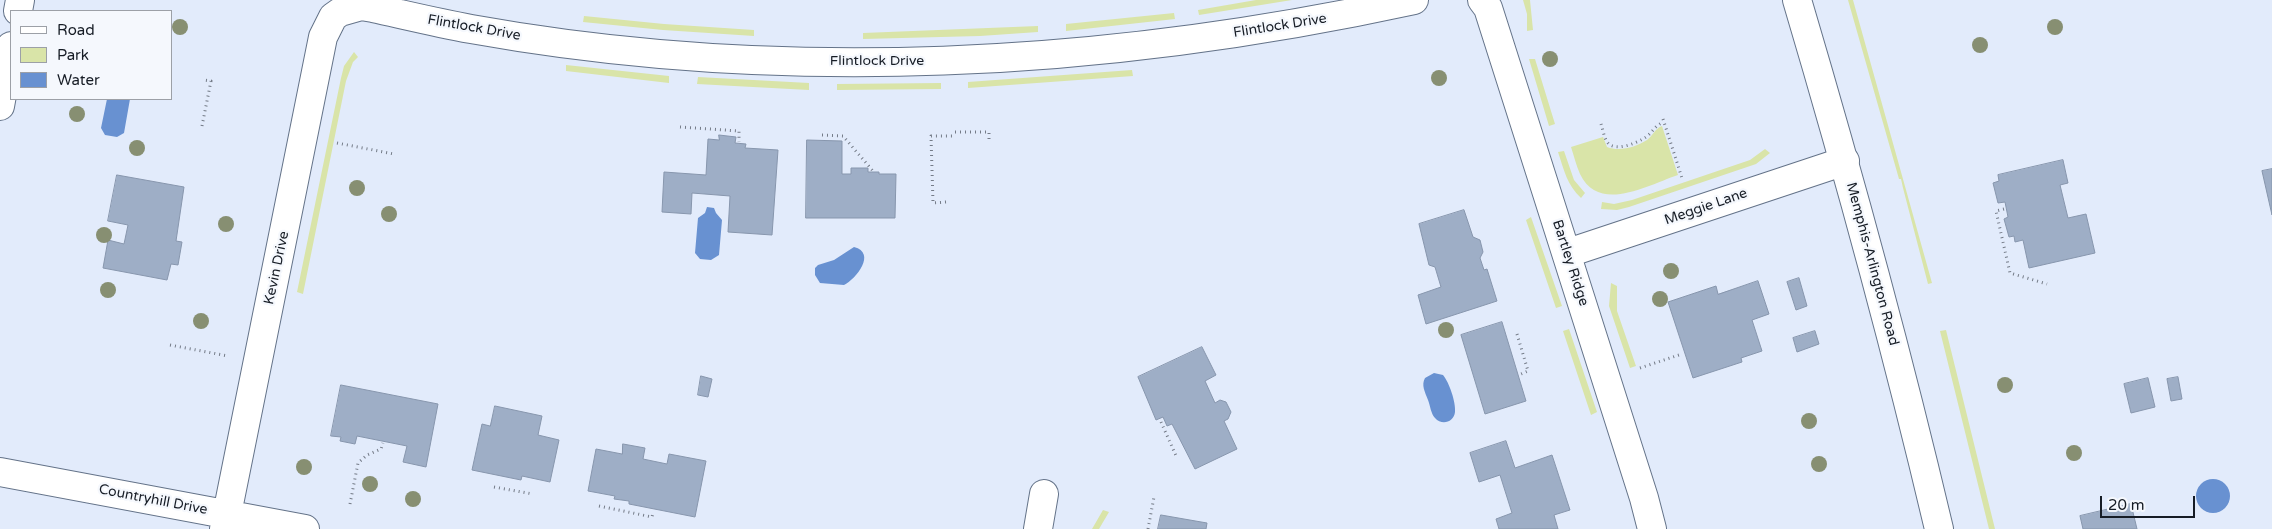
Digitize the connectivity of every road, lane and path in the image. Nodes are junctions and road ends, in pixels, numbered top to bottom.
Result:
1 (1414, 0) edge
2 (1482, 0) edge
3 (1797, 0) edge
4 (340, 12) joint
5 (10, 51) edge
6 (204, 80) dead end
7 (0, 106) edge
8 (1601, 124) dead end
9 (202, 126) dead end
10 (680, 127) dead end
11 (822, 135) dead end
12 (989, 139) dead end
13 (739, 142) dead end
14 (337, 143) dead end
15 (394, 154) dead end
16 (1845, 161) junction
17 (873, 171) dead end
18 (1682, 178) dead end
19 (946, 202) dead end
20 (2004, 209) dead end
21 (1568, 253) junction
22 (2047, 284) dead end
23 (1517, 334) dead end
24 (170, 345) dead end
25 (1682, 354) dead end
26 (228, 356) dead end
27 (1640, 368) dead end
28 (1521, 374) dead end
29 (1161, 422) dead end
30 (383, 443) dead end
31 (1177, 458) dead end
32 (0, 472) edge
33 (494, 487) dead end
34 (532, 494) dead end
35 (1044, 494) dead end
36 (1154, 497) dead end
37 (350, 504) dead end
38 (598, 506) dead end
39 (653, 513) dead end
40 (225, 522) edge
41 (305, 529) edge
42 (1038, 529) edge
43 (1148, 529) edge
44 (1652, 529) edge
45 (1939, 529) edge

1 - 4 street, Flintlock Drive
2 - 21 street, Bartley Ridge
3 - 16 street, Memphis-Arlington Road
4 - 40 street, Kevin Drive
5 - 7 street
6 - 9 path
8 - 18 path
10 - 13 path
11 - 17 path
12 - 19 path
14 - 15 path
16 - 21 street, Meggie Lane
16 - 45 street, Memphis-Arlington Road
20 - 22 path
21 - 44 street, Bartley Ridge
23 - 28 path
24 - 26 path
25 - 27 path
29 - 31 path
30 - 37 path
32 - 40 street, Countryhill Drive
33 - 34 path
35 - 42 street
36 - 43 path
38 - 39 path
40 - 41 street, Countryhill Drive

